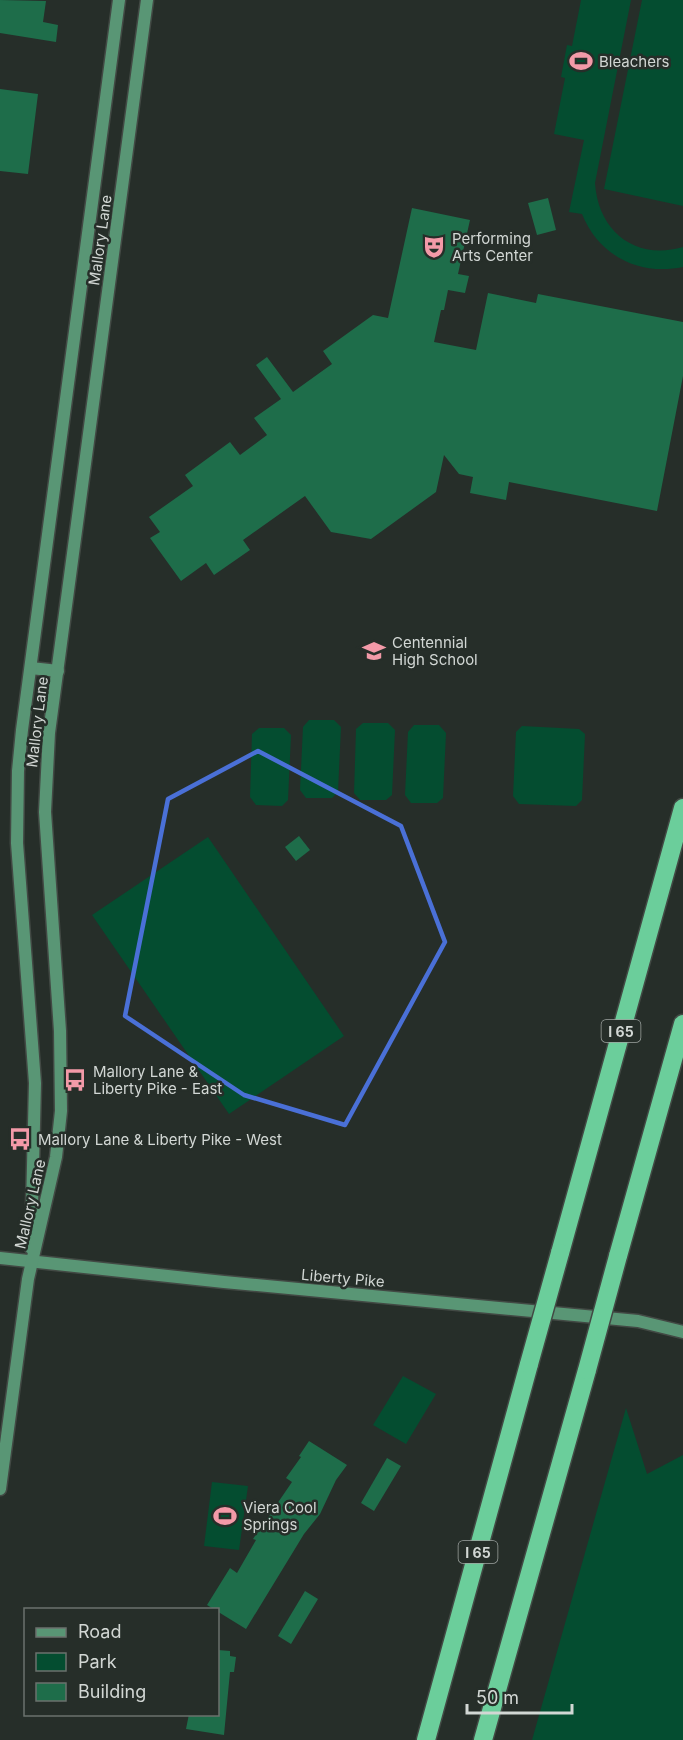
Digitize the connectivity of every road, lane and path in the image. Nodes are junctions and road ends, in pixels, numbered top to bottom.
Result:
1 (118, 0) edge
2 (147, 0) edge
3 (31, 668) junction
4 (58, 671) junction
5 (683, 808) edge
6 (683, 1024) edge
7 (0, 1258) edge
8 (32, 1261) junction
9 (683, 1332) edge
10 (0, 1489) edge
11 (426, 1740) edge
12 (483, 1740) edge

1 - 3 main road, Mallory Lane
2 - 4 main road, Mallory Lane
3 - 4 main road
3 - 8 main road, Mallory Lane
4 - 8 main road, Mallory Lane
5 - 11 highway, I 65, bridge
6 - 12 highway, bridge
7 - 8 main road, Liberty Pike
8 - 9 main road, Liberty Pike
8 - 10 main road

